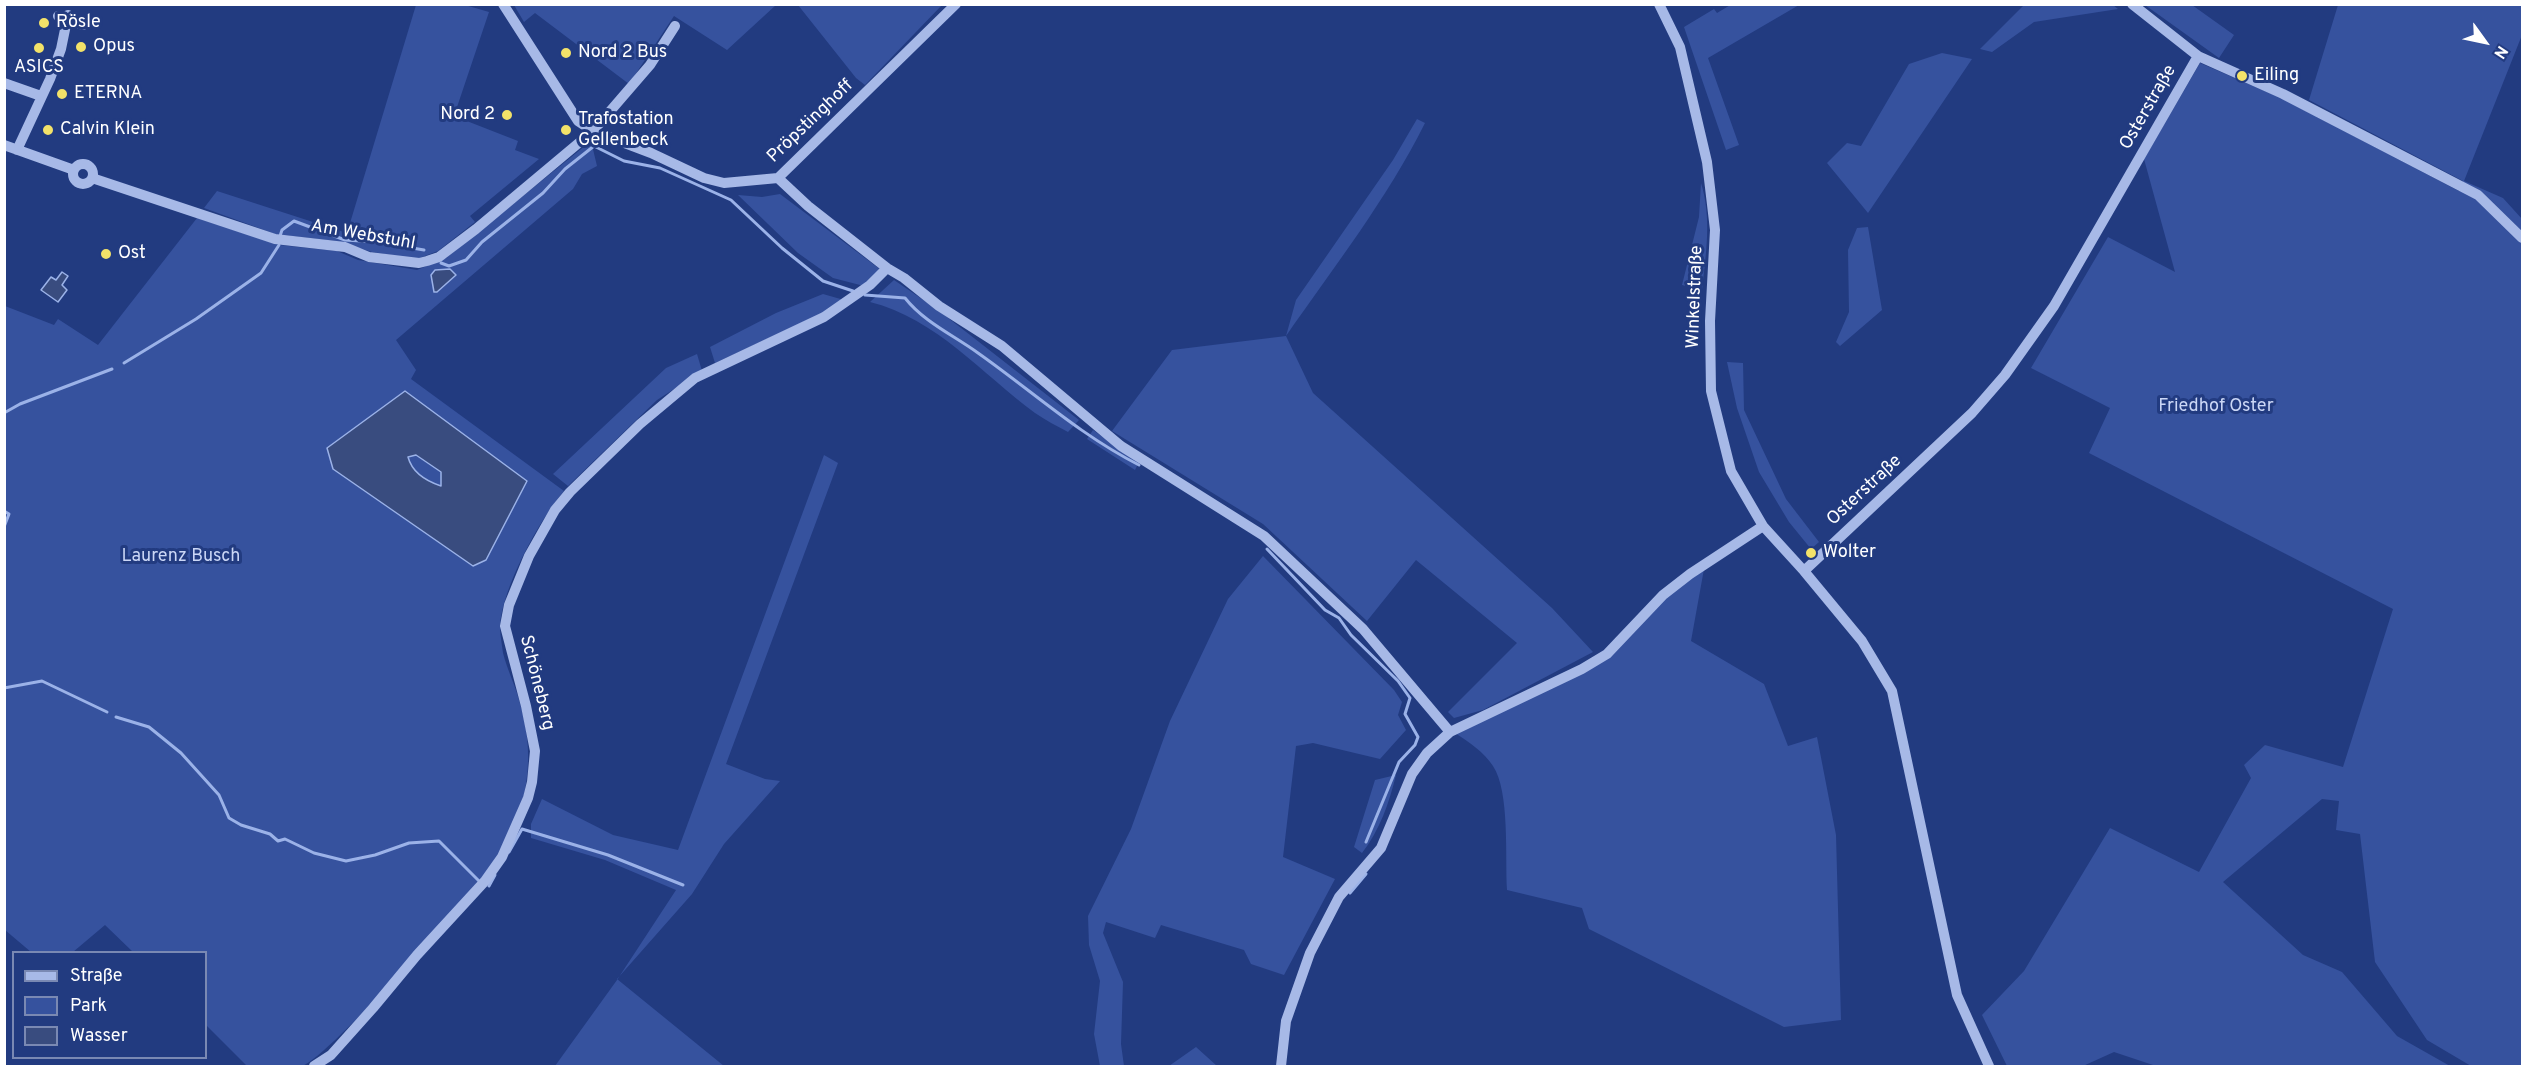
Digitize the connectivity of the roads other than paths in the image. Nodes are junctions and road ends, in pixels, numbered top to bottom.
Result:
1 (503, 4) edge
2 (956, 4) edge
3 (1659, 4) edge
4 (2132, 4) edge
5 (83, 25) dead end
6 (675, 26) dead end
7 (2198, 56) junction
8 (4, 83) edge
9 (41, 96) junction
10 (593, 131) junction
11 (4, 145) edge
12 (17, 150) junction
13 (778, 178) junction
14 (2523, 238) edge
15 (887, 268) junction
16 (1763, 526) junction
17 (1804, 571) junction
18 (1450, 732) junction
19 (314, 1066) edge
20 (1281, 1066) edge
21 (1989, 1066) edge

1 - 10 street
2 - 13 street, Pröpstinghoff
3 - 16 street, Winkelstraße
4 - 7 street, Osterstraße
5 - 9 street
6 - 10 street, Am Webstuhl
7 - 14 street
7 - 17 street, Osterstraße
8 - 9 street
9 - 12 street
10 - 12 street, Am Webstuhl
10 - 13 street, Pröpstinghoff
11 - 12 street, Am Webstuhl
13 - 15 street
15 - 18 street
15 - 19 street, Schöneberg
16 - 17 street, Winkelstraße
16 - 18 street
17 - 21 street
18 - 20 street

